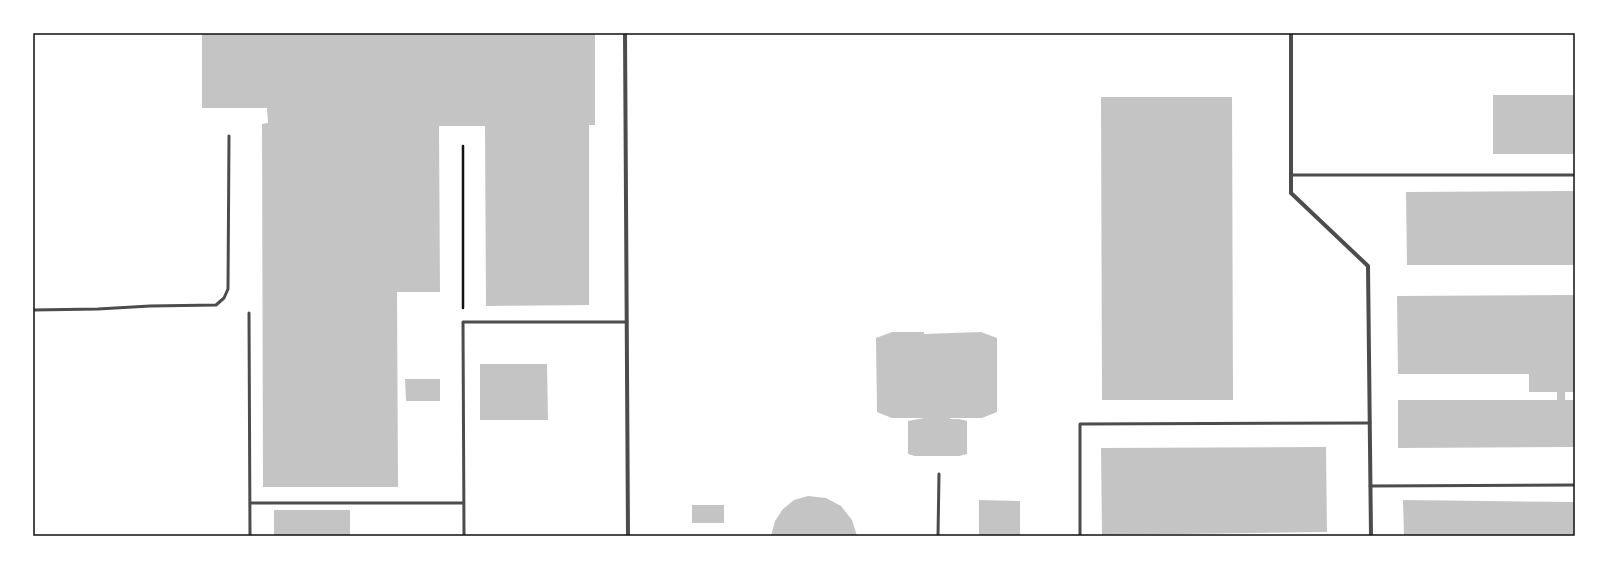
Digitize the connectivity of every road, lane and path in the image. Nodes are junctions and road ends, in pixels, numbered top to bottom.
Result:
1 (626, 33) edge
2 (1291, 33) edge
3 (229, 136) dead end
4 (462, 146) dead end
5 (1291, 175) junction
6 (1575, 175) edge
7 (33, 310) edge
8 (249, 313) dead end
9 (463, 322) junction
10 (627, 322) junction
11 (1370, 423) junction
12 (939, 474) dead end
13 (1575, 485) edge
14 (1370, 486) junction
15 (250, 503) junction
16 (464, 503) junction
17 (250, 536) edge
18 (464, 536) edge
19 (628, 536) edge
20 (938, 536) edge
21 (1080, 536) edge
22 (1371, 536) edge

1 - 10 street
2 - 5 street
3 - 7 lane
4 - 9 path
5 - 6 lane
5 - 11 street
8 - 15 lane
9 - 10 lane
9 - 16 lane
10 - 19 street
11 - 14 street
11 - 21 lane
12 - 20 lane
13 - 14 lane
14 - 22 street
15 - 16 lane
15 - 17 lane
16 - 18 lane

